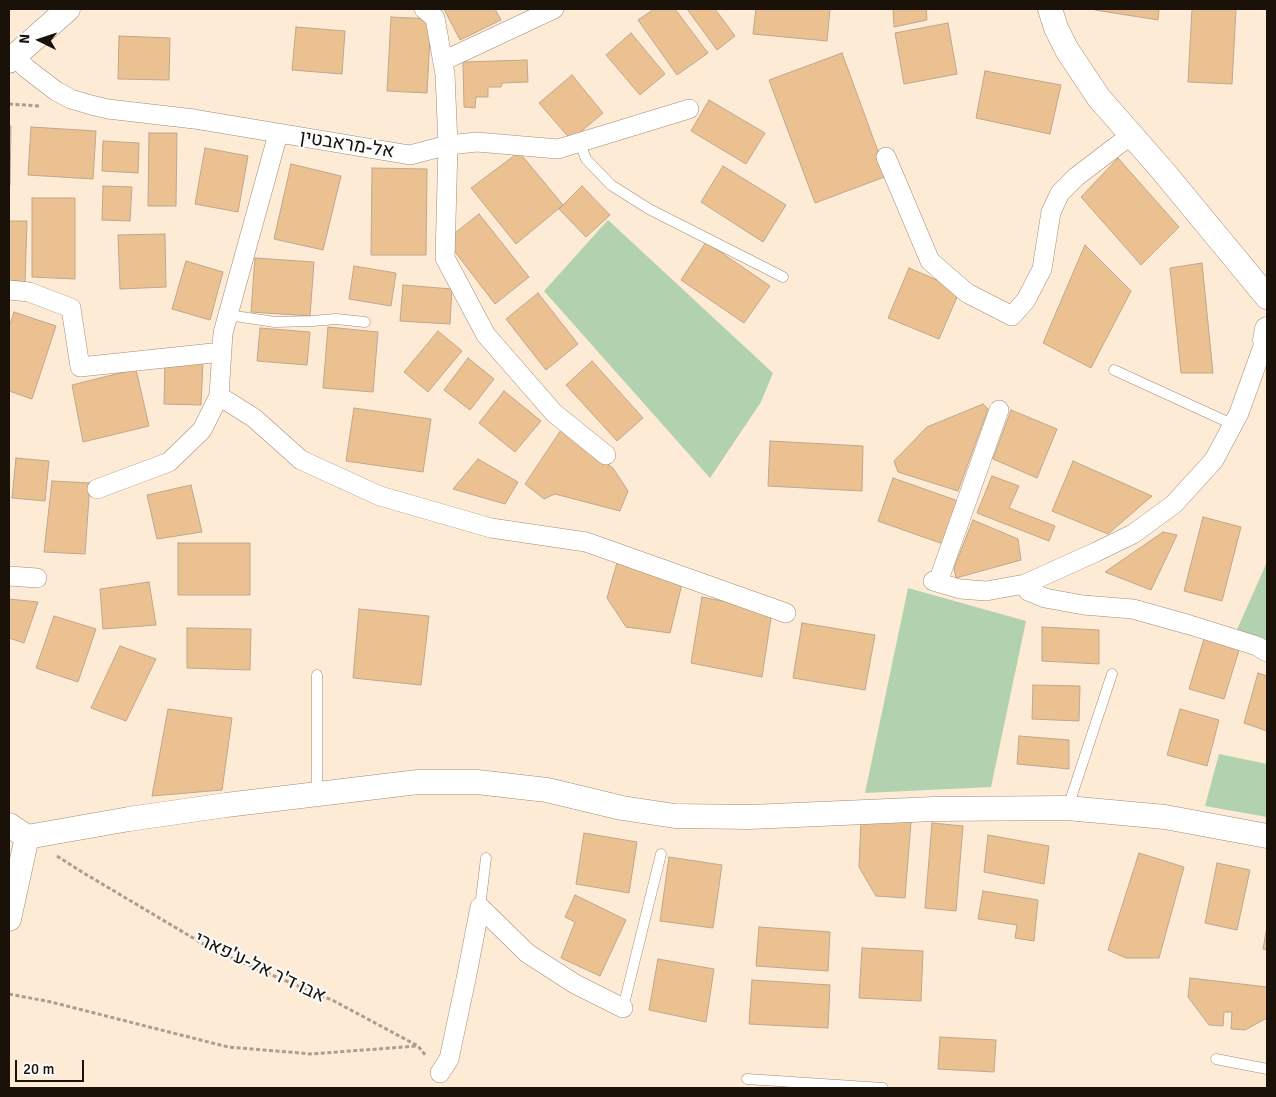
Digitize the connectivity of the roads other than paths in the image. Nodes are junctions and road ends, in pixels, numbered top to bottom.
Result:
1 (68, 9) edge
2 (424, 9) edge
3 (554, 9) edge
4 (1050, 9) edge
5 (12, 58) edge
6 (443, 61) junction
7 (689, 109) dead end
8 (278, 134) junction
9 (1131, 135) junction
10 (580, 143) junction
11 (448, 145) junction
12 (886, 157) dead end
13 (783, 277) dead end
14 (9, 290) edge
15 (1266, 298) edge
16 (228, 315) junction
17 (365, 322) dead end
18 (1267, 336) edge
19 (222, 352) junction
20 (1114, 370) dead end
21 (219, 396) junction
22 (999, 410) dead end
23 (1232, 424) junction
24 (606, 456) dead end
25 (97, 489) dead end
26 (9, 576) edge
27 (37, 578) dead end
28 (1025, 584) junction
29 (786, 613) dead end
30 (1267, 652) edge
31 (1112, 674) dead end
32 (317, 675) dead end
33 (317, 794) junction
34 (1067, 808) junction
35 (18, 831) edge
36 (1267, 836) edge
37 (661, 854) dead end
38 (486, 858) dead end
39 (480, 907) junction
40 (9, 919) edge
41 (623, 1008) joint
42 (1216, 1059) dead end
43 (1267, 1069) edge
44 (440, 1072) road end
45 (747, 1079) dead end
46 (883, 1088) edge

1 - 5 street
2 - 6 street
3 - 6 street
4 - 9 street
5 - 8 street, אל-מראבטין
6 - 11 street
7 - 10 street, אל-מראבטין
8 - 11 street, אל-מראבטין
8 - 16 street
9 - 12 street
9 - 15 street
10 - 11 street, אל-מראבטין
10 - 13 lane
11 - 24 street
14 - 19 street
16 - 17 lane
16 - 19 street
18 - 23 street
19 - 21 street
20 - 23 lane
21 - 25 street
21 - 29 street
22 - 28 street
23 - 28 street
26 - 27 street
28 - 30 street
31 - 34 lane
32 - 33 lane
33 - 34 street
33 - 35 street
34 - 36 street
35 - 40 street
37 - 41 lane
38 - 39 lane
39 - 41 street
39 - 44 street
42 - 43 lane
45 - 46 lane

